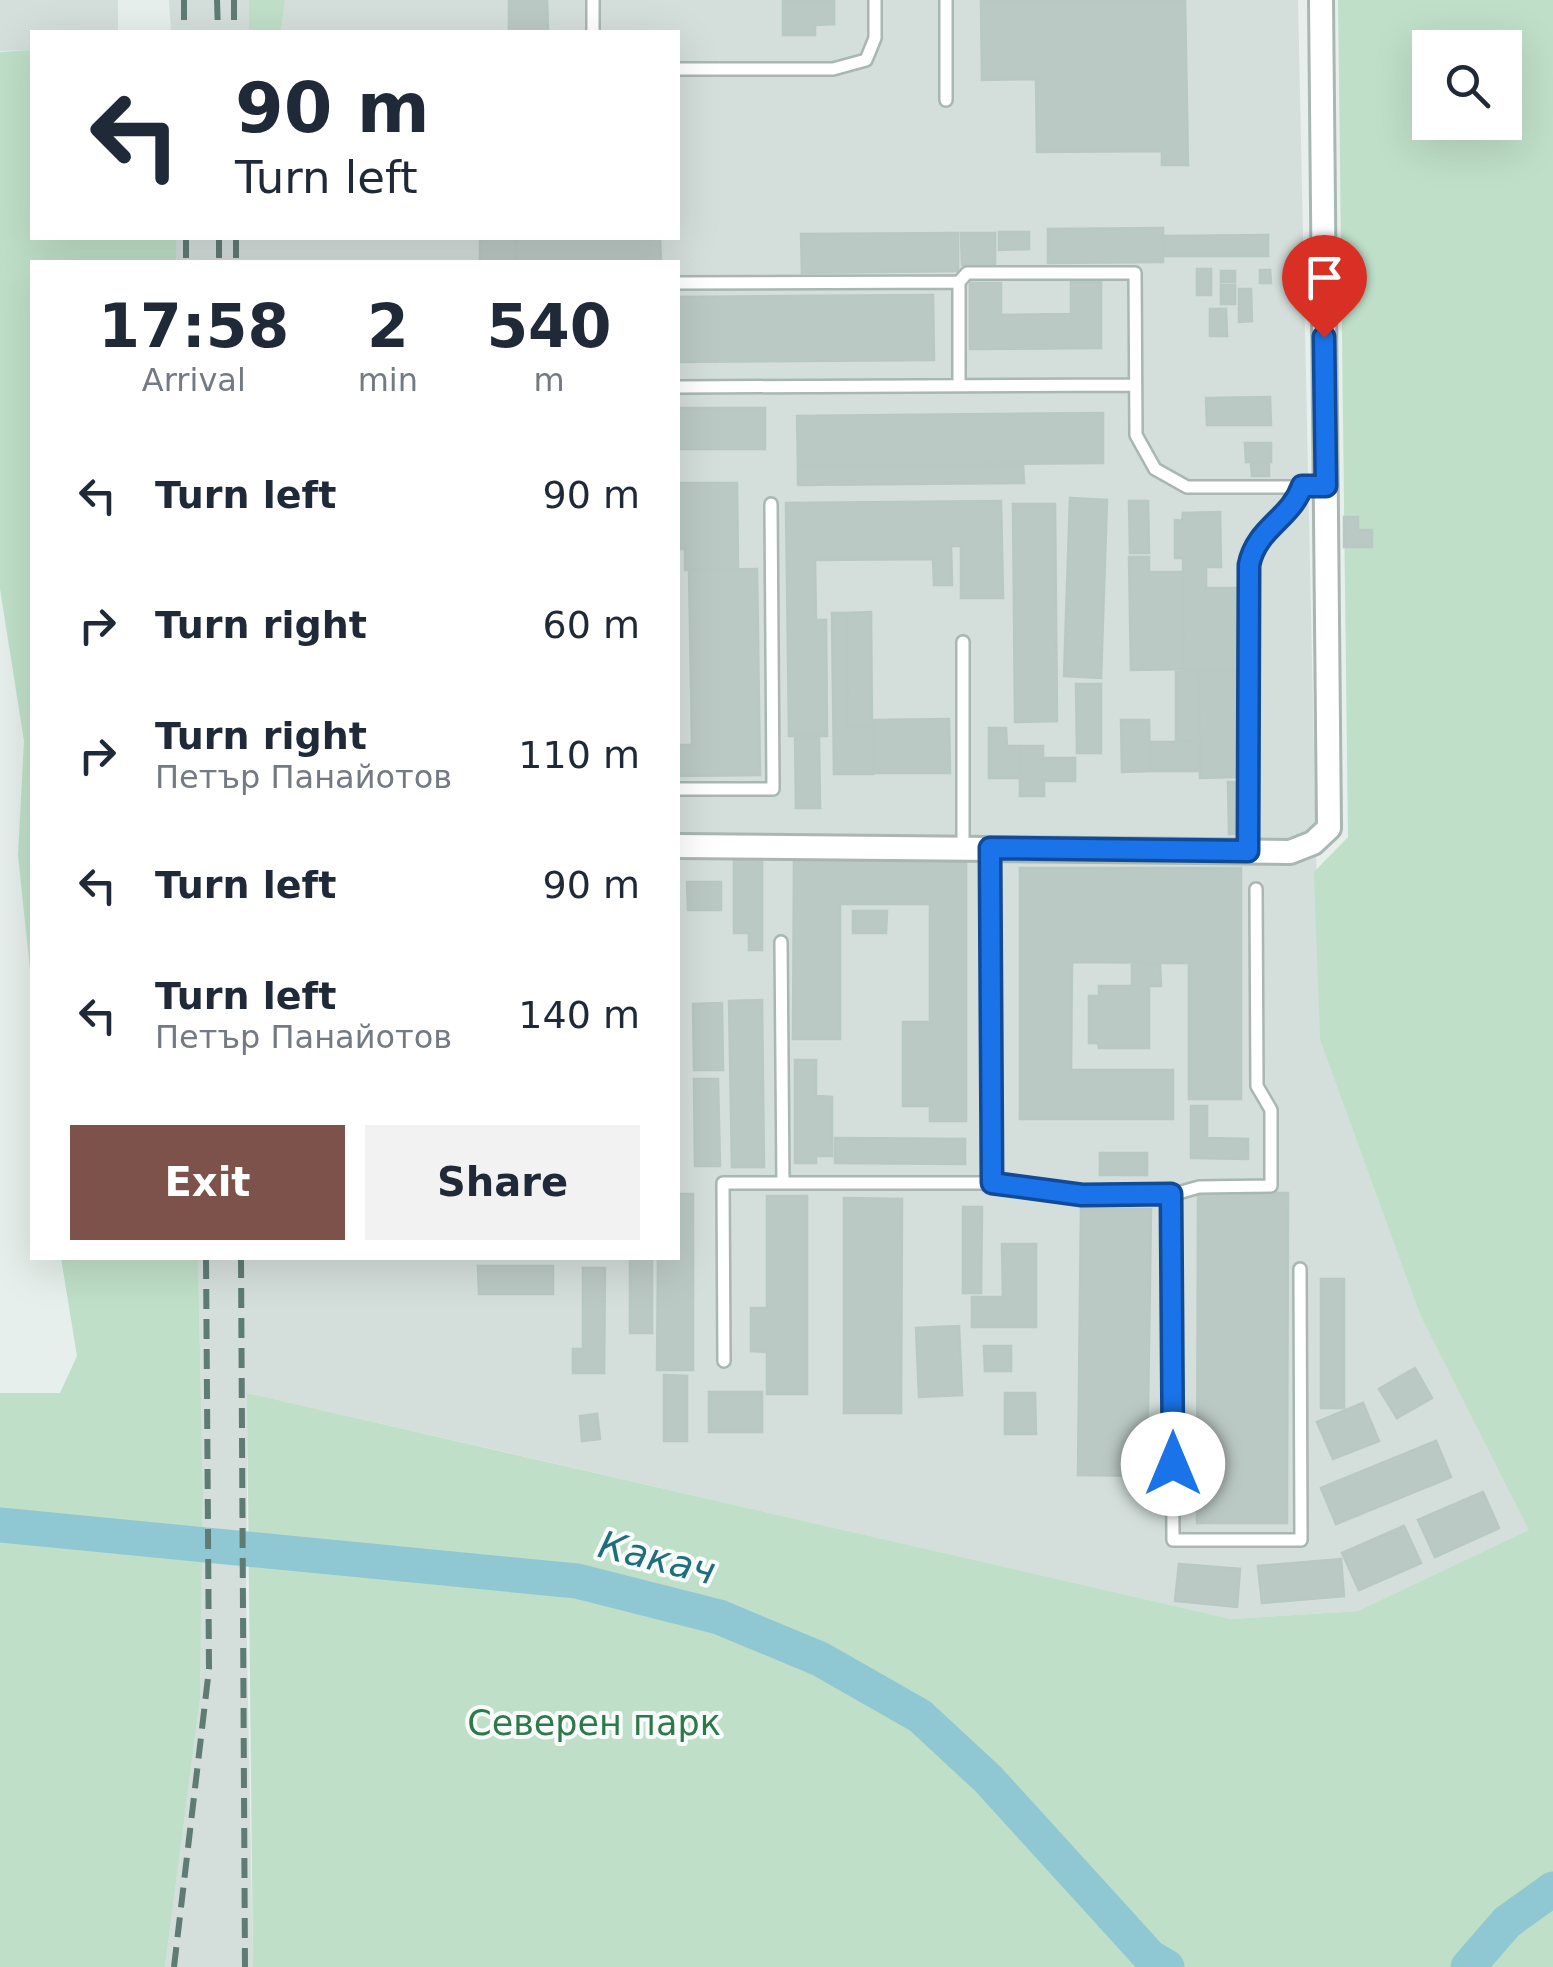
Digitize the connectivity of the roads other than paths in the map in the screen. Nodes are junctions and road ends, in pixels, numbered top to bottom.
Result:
1 (592, 0) edge
2 (876, 0) edge
3 (946, 0) edge
4 (1321, 0) edge
5 (592, 30) edge
6 (680, 68) edge
7 (946, 100) dead end
8 (959, 282) junction
9 (680, 283) edge
10 (1135, 385) junction
11 (680, 386) edge
12 (959, 386) junction
13 (1314, 486) junction
14 (772, 504) dead end
15 (963, 642) dead end
16 (680, 789) edge
17 (680, 846) edge
18 (963, 848) junction
19 (990, 848) junction
20 (1248, 851) junction
21 (1256, 890) dead end
22 (782, 942) dead end
23 (783, 1183) junction
24 (992, 1183) junction
25 (1171, 1194) junction
26 (1300, 1269) dead end
27 (724, 1360) dead end

1 - 5 lane
2 - 6 lane
3 - 7 lane
4 - 13 street
8 - 9 lane
8 - 10 lane
8 - 12 lane
10 - 12 lane
10 - 13 lane
11 - 12 lane
13 - 20 lane
13 - 20 street
14 - 16 lane
15 - 18 lane
17 - 18 street
18 - 19 street
19 - 20 street
19 - 24 lane
21 - 25 lane
22 - 23 lane
23 - 24 lane
23 - 27 lane
24 - 25 lane
25 - 26 lane

